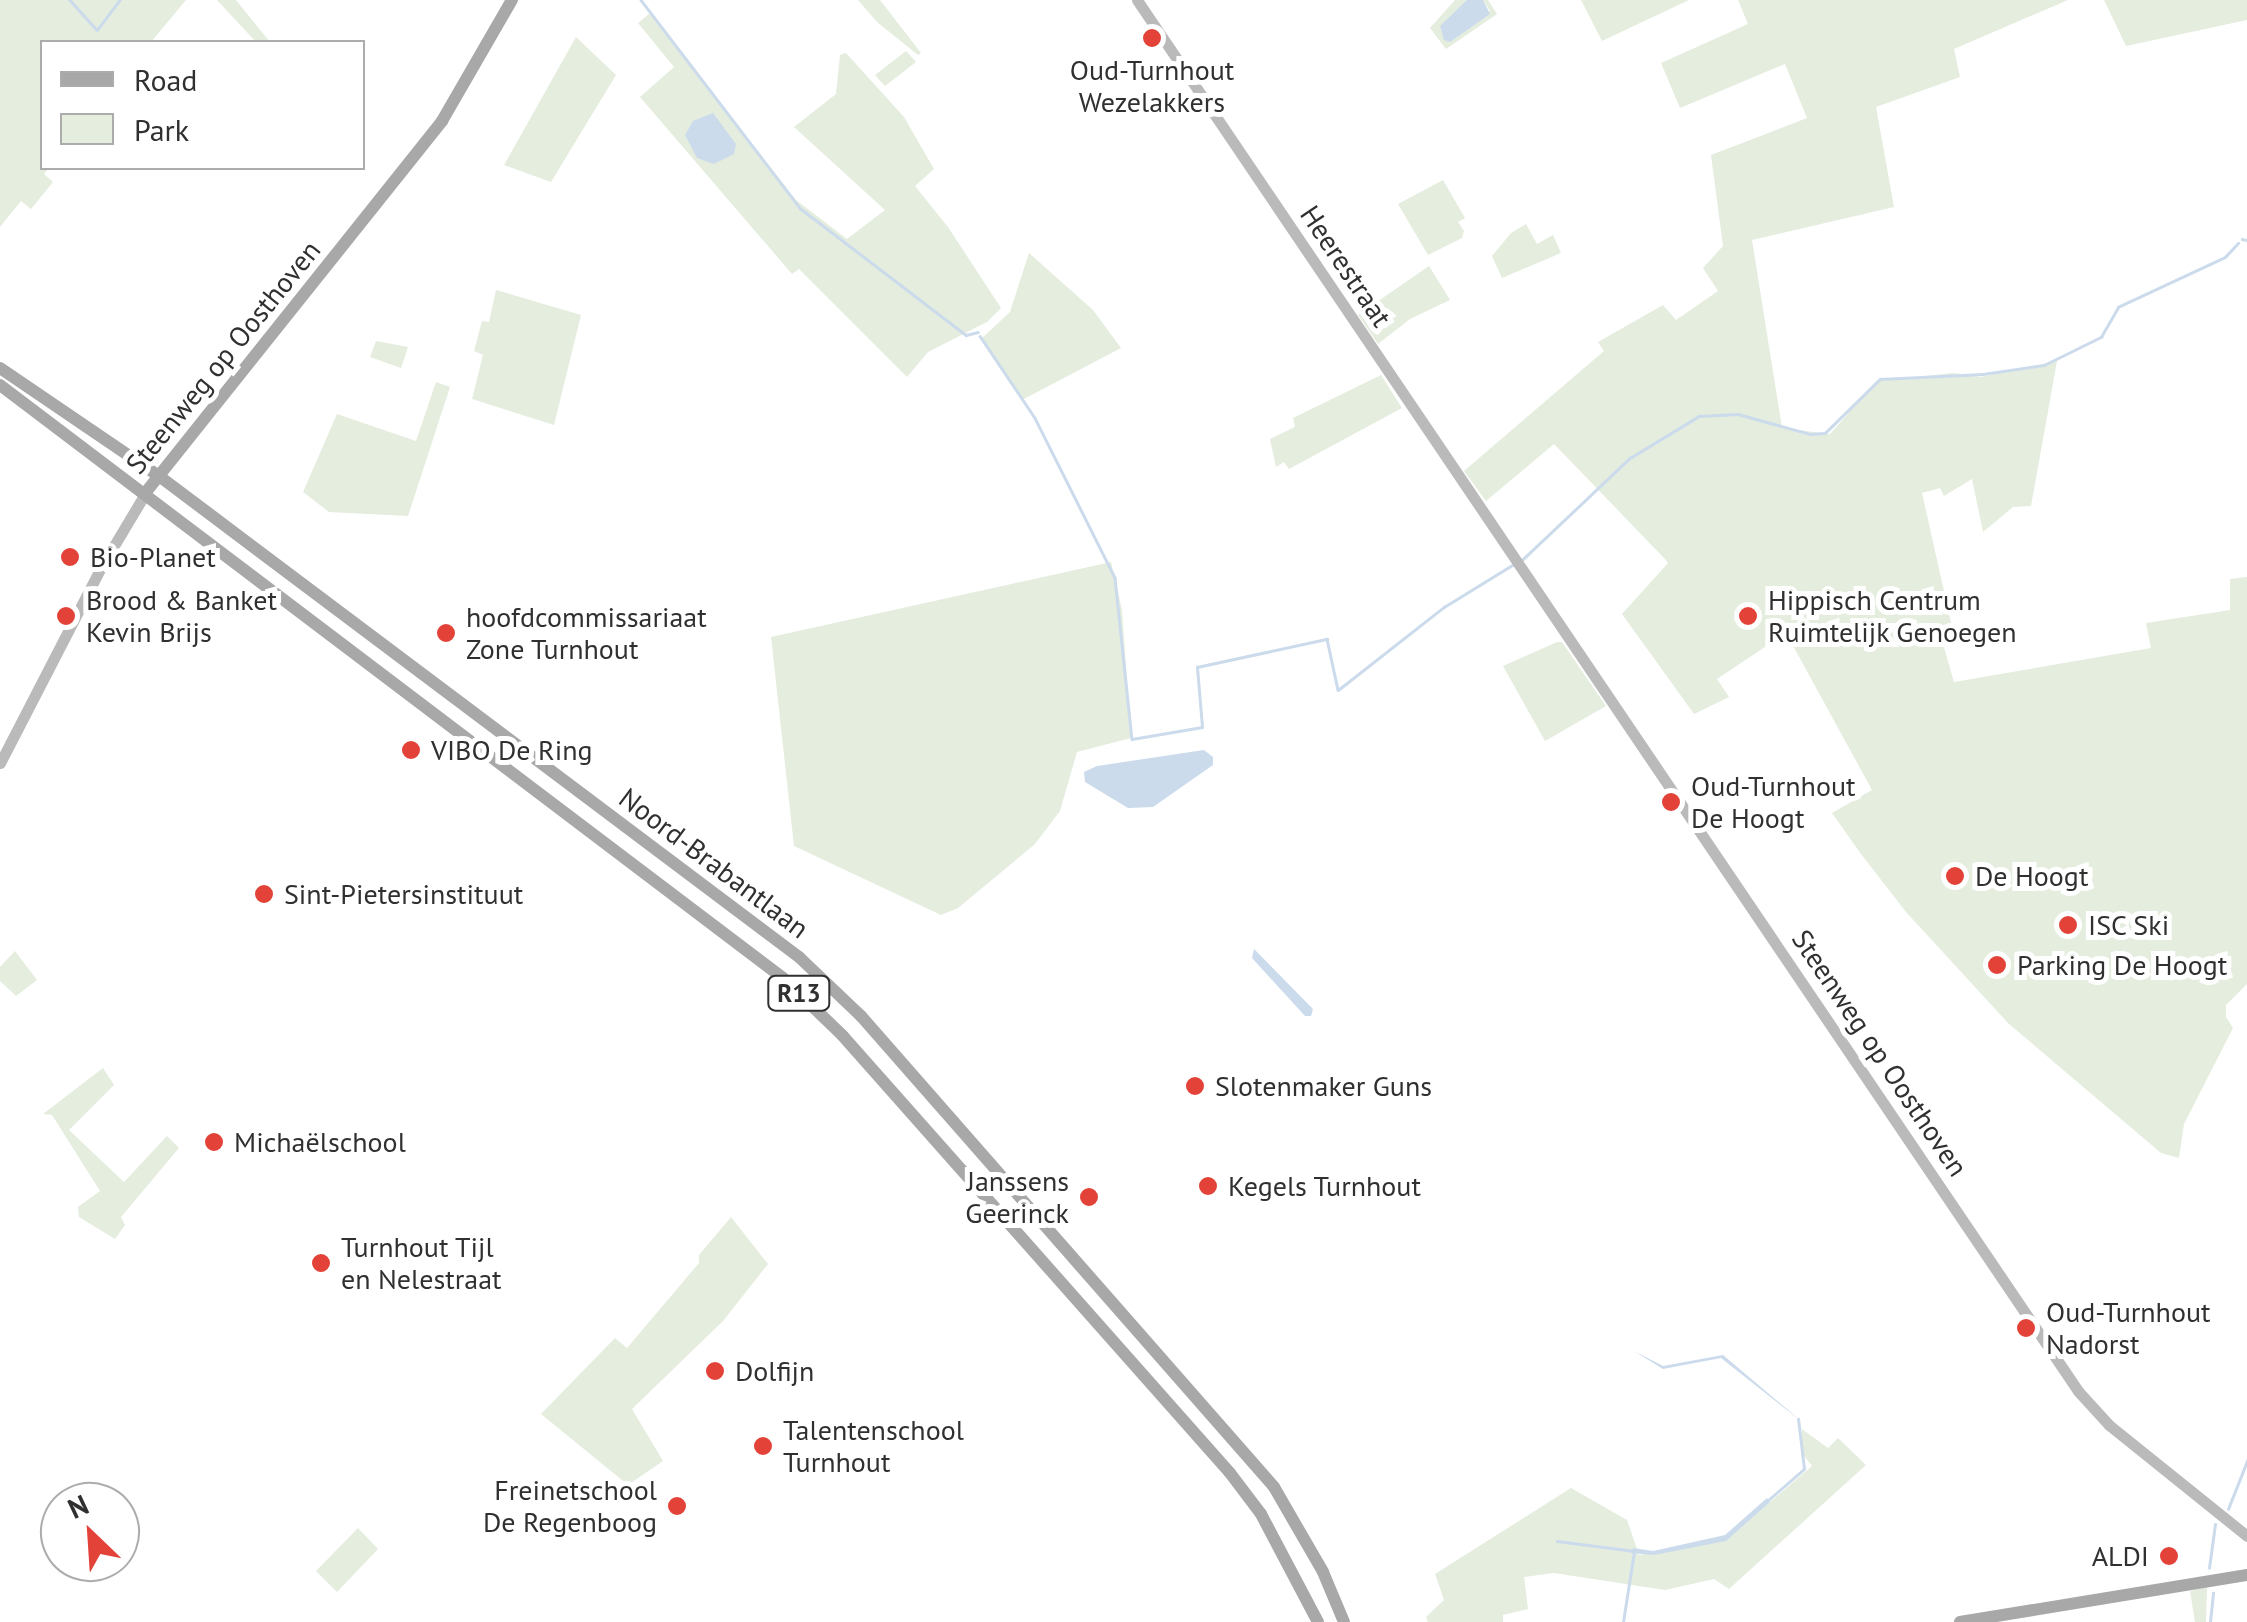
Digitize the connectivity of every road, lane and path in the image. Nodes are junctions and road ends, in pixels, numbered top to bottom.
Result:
1 (512, 0) edge
2 (1137, 0) edge
3 (0, 368) edge
4 (0, 385) edge
5 (159, 476) junction
6 (146, 492) junction
7 (1515, 559) joint
8 (0, 763) edge
9 (993, 1167) junction
10 (974, 1182) junction
11 (2247, 1536) edge
12 (2247, 1575) edge
13 (1318, 1622) edge
14 (1344, 1622) edge
15 (1960, 1622) edge

1 - 5 main road, Steenweg op Oosthoven
2 - 7 street, Heerestraat
3 - 5 main road, Noord-Brabantlaan / R13
4 - 6 main road, Noord-Brabantlaan / R13
5 - 6 main road, Steenweg op Oosthoven
5 - 9 main road, Noord-Brabantlaan / R13
6 - 8 street, Steenweg op Oosthoven
6 - 10 main road, Noord-Brabantlaan / R13
7 - 11 street, Steenweg op Oosthoven
9 - 10 main road
9 - 14 main road, Noord-Brabantlaan / R13
10 - 13 main road, Noord-Brabantlaan / R13
12 - 15 main road

